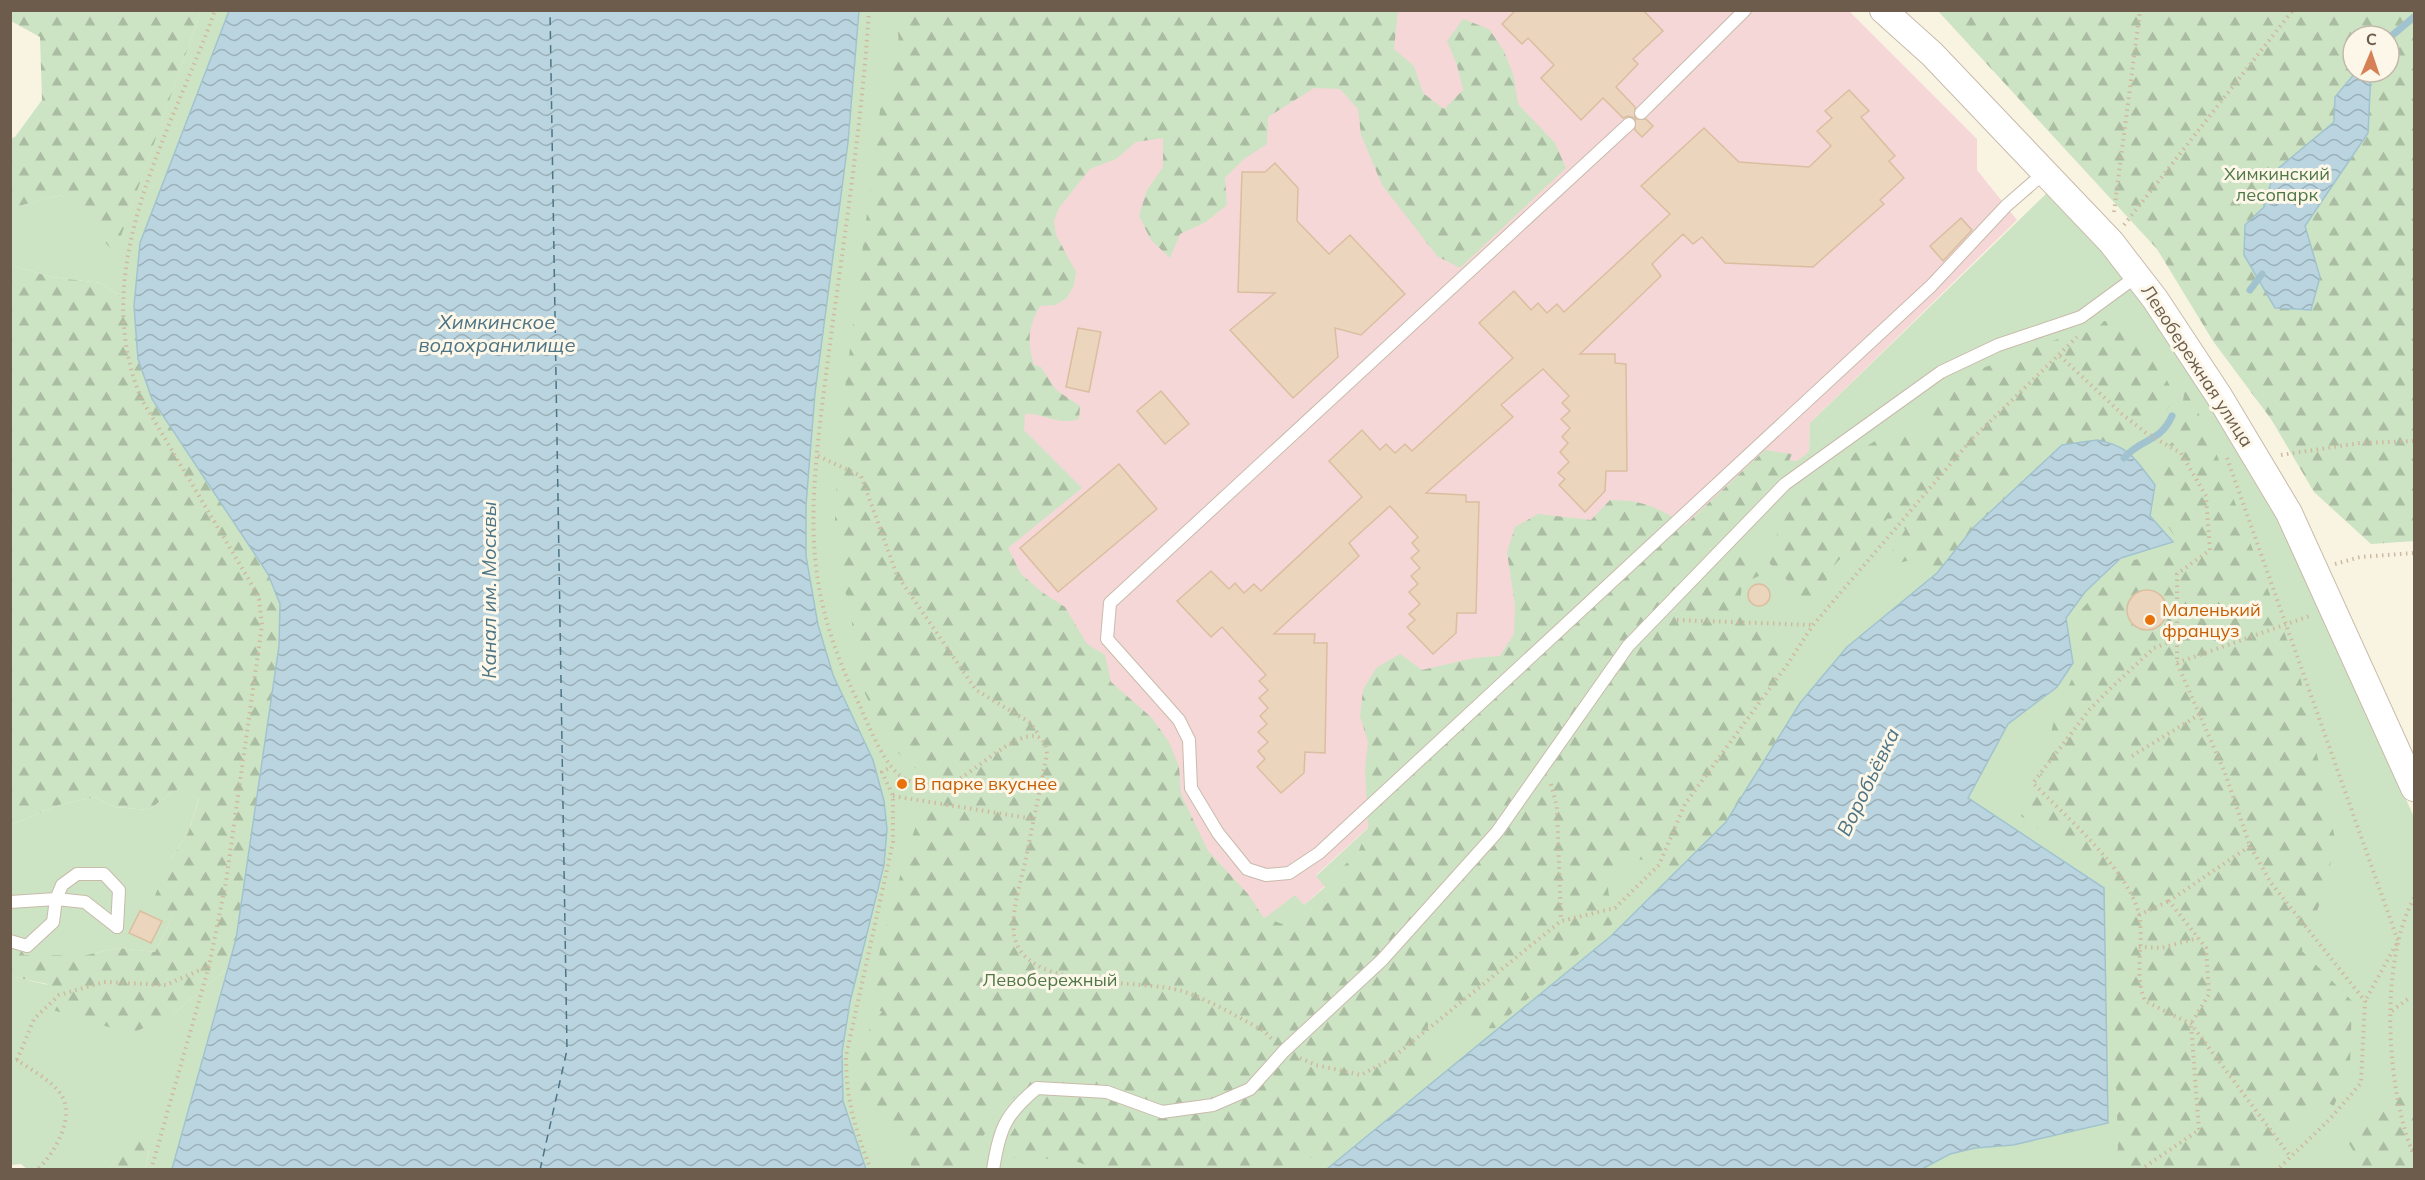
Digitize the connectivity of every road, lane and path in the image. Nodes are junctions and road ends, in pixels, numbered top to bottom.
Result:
1 (215, 10) edge
2 (869, 10) edge
3 (1745, 10) edge
4 (1883, 10) edge
5 (2139, 10) edge
6 (2293, 10) edge
7 (1641, 113) dead end
8 (1629, 124) dead end
9 (2044, 172) junction
10 (2111, 242) junction
11 (2137, 276) junction
12 (2083, 330) dead end
13 (2061, 356) junction
14 (2415, 441) edge
15 (2224, 451) dead end
16 (2287, 452) dead end
17 (818, 456) junction
18 (2415, 553) edge
19 (2317, 574) junction
20 (2317, 614) dead end
21 (1655, 619) junction
22 (1813, 625) junction
23 (2286, 626) junction
24 (2179, 639) junction
25 (2177, 663) junction
26 (2202, 713) junction
27 (1041, 736) junction
28 (2132, 756) dead end
29 (1546, 762) junction
30 (891, 767) junction
31 (2415, 788) edge
32 (893, 796) junction
33 (1034, 819) junction
34 (2250, 846) junction
35 (2415, 898) edge
36 (56, 899) junction
37 (2169, 901) junction
38 (10, 902) edge
39 (2139, 915) junction
40 (1561, 921) junction
41 (2198, 938) junction
42 (10, 941) edge
43 (2398, 941) junction
44 (2139, 947) junction
45 (209, 966) junction
46 (2409, 998) dead end
47 (2365, 1001) junction
48 (2391, 1011) junction
49 (2191, 1024) junction
50 (1284, 1051) junction
51 (17, 1060) junction
52 (10, 1061) edge
53 (2290, 1156) junction
54 (2415, 1156) edge
55 (37, 1170) edge
56 (151, 1170) edge
57 (871, 1170) edge
58 (993, 1170) edge
59 (2140, 1170) edge
60 (2277, 1170) edge

1 - 45 path
2 - 17 path
3 - 7 lane
4 - 9 street, Левобережная улица
5 - 10 path
6 - 10 path
8 - 9 lane
9 - 10 street, Левобережная улица
10 - 11 street, Левобережная улица
11 - 19 street, Левобережная улица
11 - 21 lane
12 - 13 path
13 - 22 path
13 - 24 path
14 - 16 path
15 - 23 path
17 - 27 path
17 - 30 path
18 - 19 path
19 - 31 street, Левобережная улица
20 - 23 path
21 - 22 path
21 - 29 lane
22 - 40 path
23 - 25 path
23 - 43 path
24 - 25 path
24 - 39 path
25 - 26 path
26 - 28 path
26 - 34 path
27 - 30 path
27 - 33 path
29 - 40 path
29 - 50 lane
30 - 32 path
32 - 33 path
32 - 57 path
33 - 50 path
34 - 37 path
34 - 47 path
35 - 43 path
36 - 36 lane
36 - 38 lane
36 - 42 lane
37 - 39 path
37 - 41 path
39 - 44 path
40 - 50 path
41 - 44 path
41 - 49 path
43 - 47 path
43 - 48 path
44 - 49 path
45 - 51 path
45 - 56 path
46 - 48 path
47 - 53 path
48 - 54 path
49 - 53 path
49 - 59 path
50 - 58 lane
51 - 52 path
51 - 55 path
53 - 60 path

